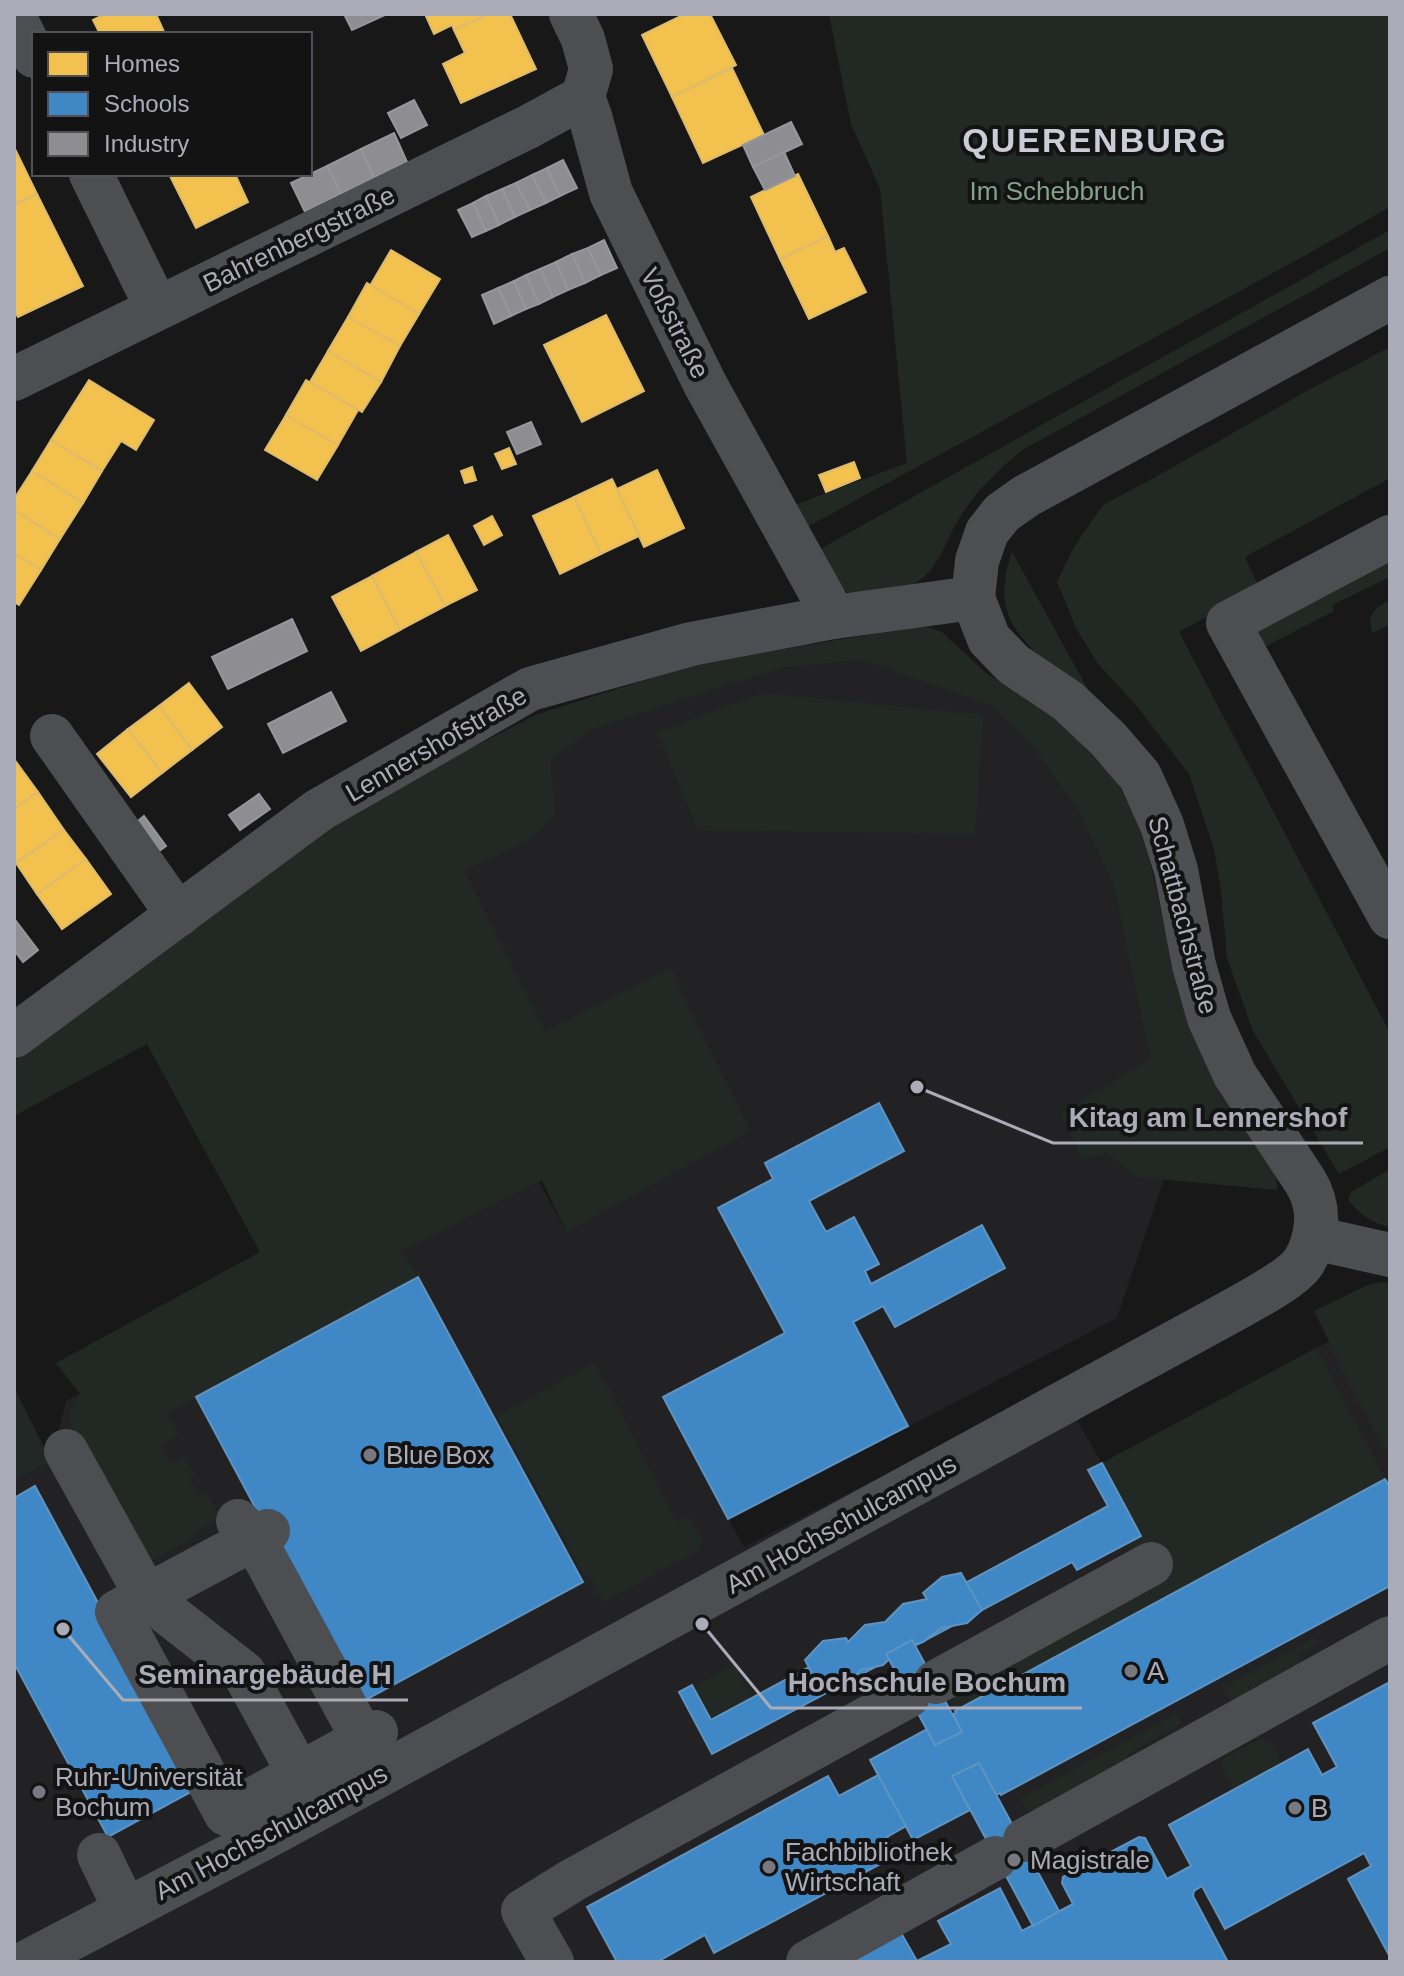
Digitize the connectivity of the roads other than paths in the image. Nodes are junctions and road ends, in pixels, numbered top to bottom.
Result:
1 (571, 14) edge
2 (14, 16) edge
3 (32, 52) edge
4 (583, 97) junction
5 (92, 176) edge
6 (1390, 298) edge
7 (157, 308) junction
8 (14, 379) edge
9 (1390, 537) edge
10 (973, 598) junction
11 (834, 617) junction
12 (52, 736) dead end
13 (178, 915) junction
14 (1390, 917) edge
15 (14, 1036) edge
16 (1314, 1238) junction
17 (1390, 1255) edge
18 (66, 1451) dead end
19 (1126, 1567) dead end
20 (147, 1597) junction
21 (1390, 1638) edge
22 (296, 1767) junction
23 (99, 1855) dead end
24 (125, 1909) junction
25 (27, 1962) edge
26 (552, 1962) edge
27 (808, 1962) edge

1 - 4 street, Voßstraße
2 - 3 street
4 - 7 street, Bahrenbergstraße
4 - 11 street, Voßstraße
5 - 7 street
6 - 10 street, Schattbachstraße
7 - 8 street, Bahrenbergstraße
9 - 14 street
10 - 11 street, Lennershofstraße
10 - 16 street, Schattbachstraße
11 - 13 street, Lennershofstraße
12 - 13 street
13 - 15 street, Lennershofstraße
16 - 17 street
16 - 24 street, Am Hochschulcampus
18 - 20 street
19 - 26 street
20 - 22 street
20 - 22 street
20 - 22 street
21 - 27 street
23 - 24 street
24 - 25 street, Am Hochschulcampus

